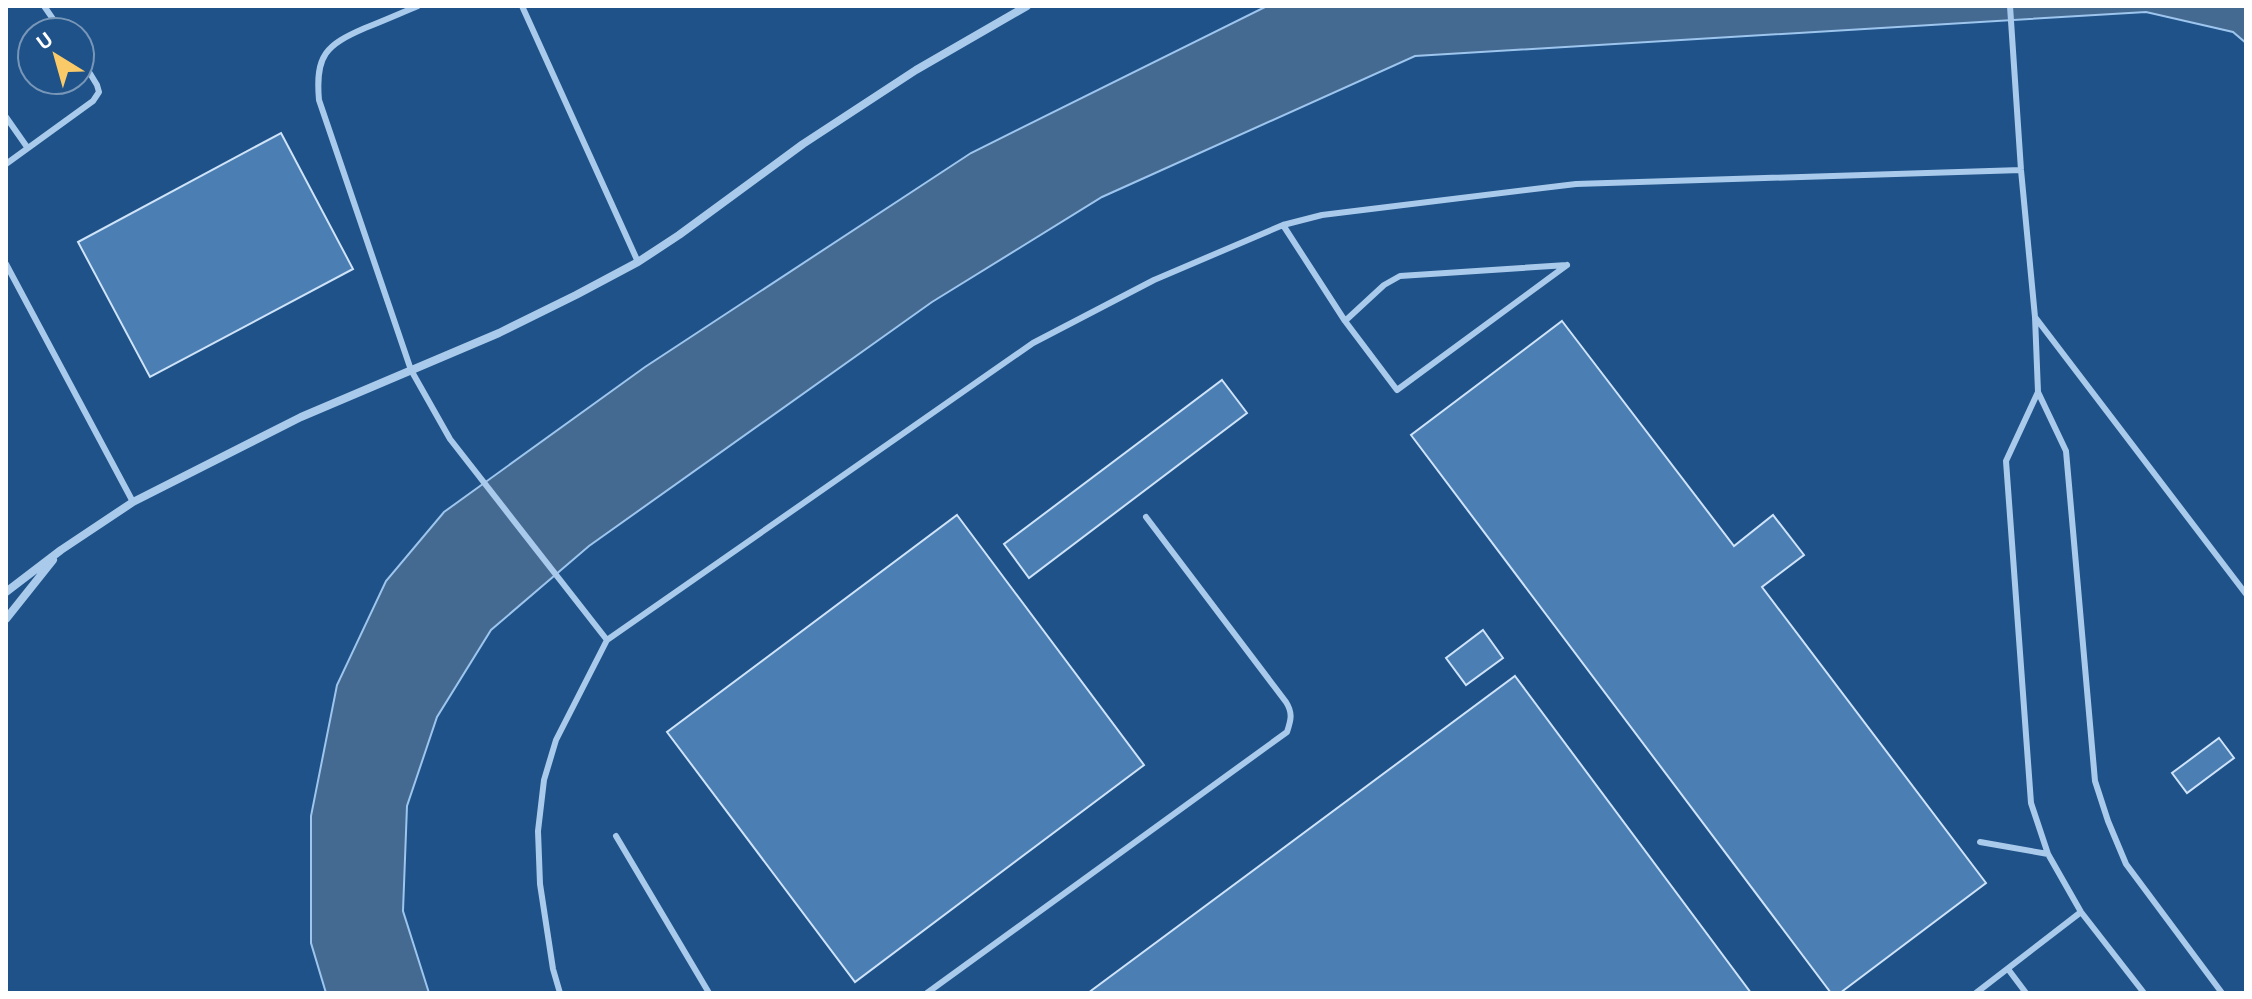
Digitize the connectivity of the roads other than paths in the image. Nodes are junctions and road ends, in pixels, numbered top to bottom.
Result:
1 (418, 6) edge
2 (522, 6) edge
3 (1027, 6) edge
4 (2010, 6) edge
5 (96, 83) edge
6 (6, 117) edge
7 (27, 147) junction
8 (6, 164) edge
9 (2021, 170) junction
10 (1283, 225) junction
11 (638, 262) junction
12 (6, 264) edge
13 (2035, 317) junction
14 (1345, 321) junction
15 (411, 370) junction
16 (2038, 392) junction
17 (133, 502) junction
18 (1146, 517) dead end
19 (61, 550) junction
20 (6, 592) edge
21 (2246, 594) edge
22 (6, 619) edge
23 (607, 640) junction
24 (616, 836) dead end
25 (1980, 842) dead end
26 (2048, 854) junction
27 (2081, 912) junction
28 (2008, 969) junction
29 (560, 993) edge
30 (709, 993) edge
31 (927, 993) edge
32 (1976, 993) edge
33 (2026, 993) edge
34 (2144, 993) edge
35 (2222, 993) edge

1 - 15 lane
2 - 11 lane
3 - 11 street
4 - 9 lane
5 - 7 lane
6 - 7 lane
7 - 8 lane
9 - 10 lane
9 - 13 lane
10 - 14 lane
10 - 23 lane
11 - 15 street
12 - 17 lane
13 - 16 lane
13 - 21 lane
14 - 14 lane
15 - 17 street
15 - 23 lane
16 - 26 lane
16 - 35 lane
17 - 19 street
18 - 31 lane
19 - 20 street
19 - 22 street
23 - 29 lane
24 - 30 lane
25 - 26 lane
26 - 27 lane
27 - 28 lane
27 - 34 lane
28 - 32 lane
28 - 33 lane

